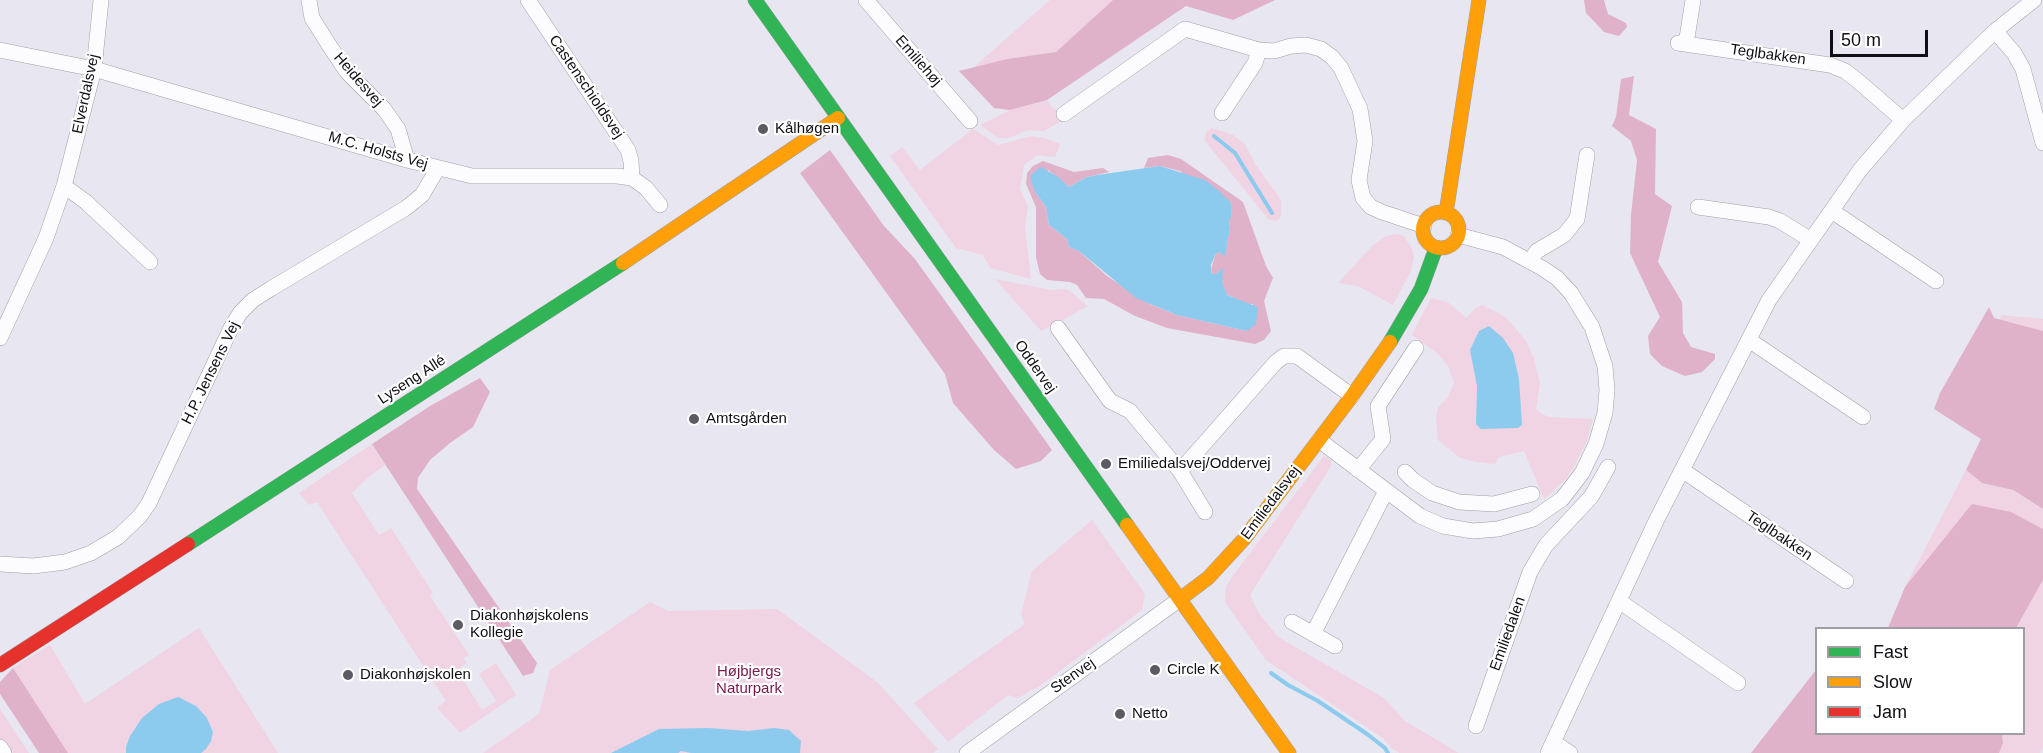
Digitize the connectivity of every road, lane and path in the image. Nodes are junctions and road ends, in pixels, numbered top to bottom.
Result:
1 (101, 0) edge
2 (309, 0) edge
3 (528, 0) edge
4 (755, 0) edge
5 (867, 0) edge
6 (1479, 0) edge
7 (1693, 0) edge
8 (2034, 0) edge
9 (1995, 31) junction
10 (0, 50) edge
11 (1259, 50) junction
12 (94, 69) junction
13 (1222, 113) dead end
14 (1064, 114) dead end
15 (838, 118) junction
16 (1903, 120) junction
17 (970, 121) dead end
18 (2043, 143) edge
19 (1587, 155) dead end
20 (406, 160) junction
21 (438, 168) junction
22 (632, 178) junction
23 (64, 186) junction
24 (660, 205) dead end
25 (1698, 207) dead end
26 (1832, 211) junction
27 (1446, 213) junction
28 (1424, 226) junction
29 (1458, 235) junction
30 (1811, 240) junction
31 (1436, 248) junction
32 (1530, 261) junction
33 (150, 262) dead end
34 (1936, 281) dead end
35 (1058, 328) dead end
36 (0, 338) edge
37 (1749, 340) junction
38 (1416, 348) dead end
39 (1352, 396) junction
40 (1863, 417) dead end
41 (1319, 440) junction
42 (1608, 467) dead end
43 (1358, 470) junction
44 (1682, 470) junction
45 (1180, 471) junction
46 (1405, 472) dead end
47 (1386, 491) junction
48 (1532, 494) dead end
49 (1459, 502) junction
50 (1205, 512) dead end
51 (1533, 519) junction
52 (1455, 528) junction
53 (1546, 545) junction
54 (0, 564) edge
55 (1846, 581) dead end
56 (1180, 599) junction
57 (1619, 601) junction
58 (1292, 622) dead end
59 (1313, 634) junction
60 (1335, 646) dead end
61 (0, 665) edge
62 (1738, 683) dead end
63 (1476, 726) dead end
64 (0, 747) edge
65 (1550, 747) edge
66 (4, 753) edge
67 (967, 753) edge
68 (1289, 753) edge
69 (1570, 753) edge

1 - 12 street, Elverdalsvej
2 - 20 street, Heidesvej
3 - 22 street, Castenschioldsvej
4 - 15 street, Oddervej
5 - 17 street, Emiliehøj
6 - 27 street
7 - 16 street, Teglbakken
8 - 9 street
9 - 16 street
9 - 18 street
10 - 12 street, M.C. Holsts Vej
11 - 13 street
11 - 14 street
11 - 28 street
12 - 20 street, M.C. Holsts Vej
12 - 23 street, Elverdalsvej
15 - 56 street, Oddervej
15 - 61 street, Lyseng Allé
16 - 26 street
19 - 32 street
20 - 21 street, M.C. Holsts Vej
21 - 22 street, M.C. Holsts Vej
21 - 54 street, H.P. Jensens Vej
22 - 24 street
23 - 33 street
23 - 36 street, Elverdalsvej
25 - 30 street
26 - 30 street
26 - 34 street
27 - 28 street
27 - 29 street
28 - 31 street
29 - 31 street
29 - 32 street
30 - 37 street
31 - 39 street, Emiliedalsvej
32 - 51 street
35 - 45 street
37 - 40 street
37 - 44 street
38 - 43 street
39 - 41 street, Emiliedalsvej
39 - 45 street
41 - 43 street
41 - 56 street, Emiliedalsvej
42 - 53 street, Emiliedalen
43 - 47 street
44 - 55 street, Teglbakken
44 - 57 street
45 - 50 street
46 - 49 street
47 - 52 street
47 - 59 street
48 - 49 street
49 - 52 street
51 - 52 street
51 - 53 street
53 - 63 street, Emiliedalen
56 - 67 street, Stenvej
56 - 68 street, Oddervej
57 - 62 street
57 - 65 street
58 - 59 street
59 - 60 street
64 - 66 street
65 - 69 street

